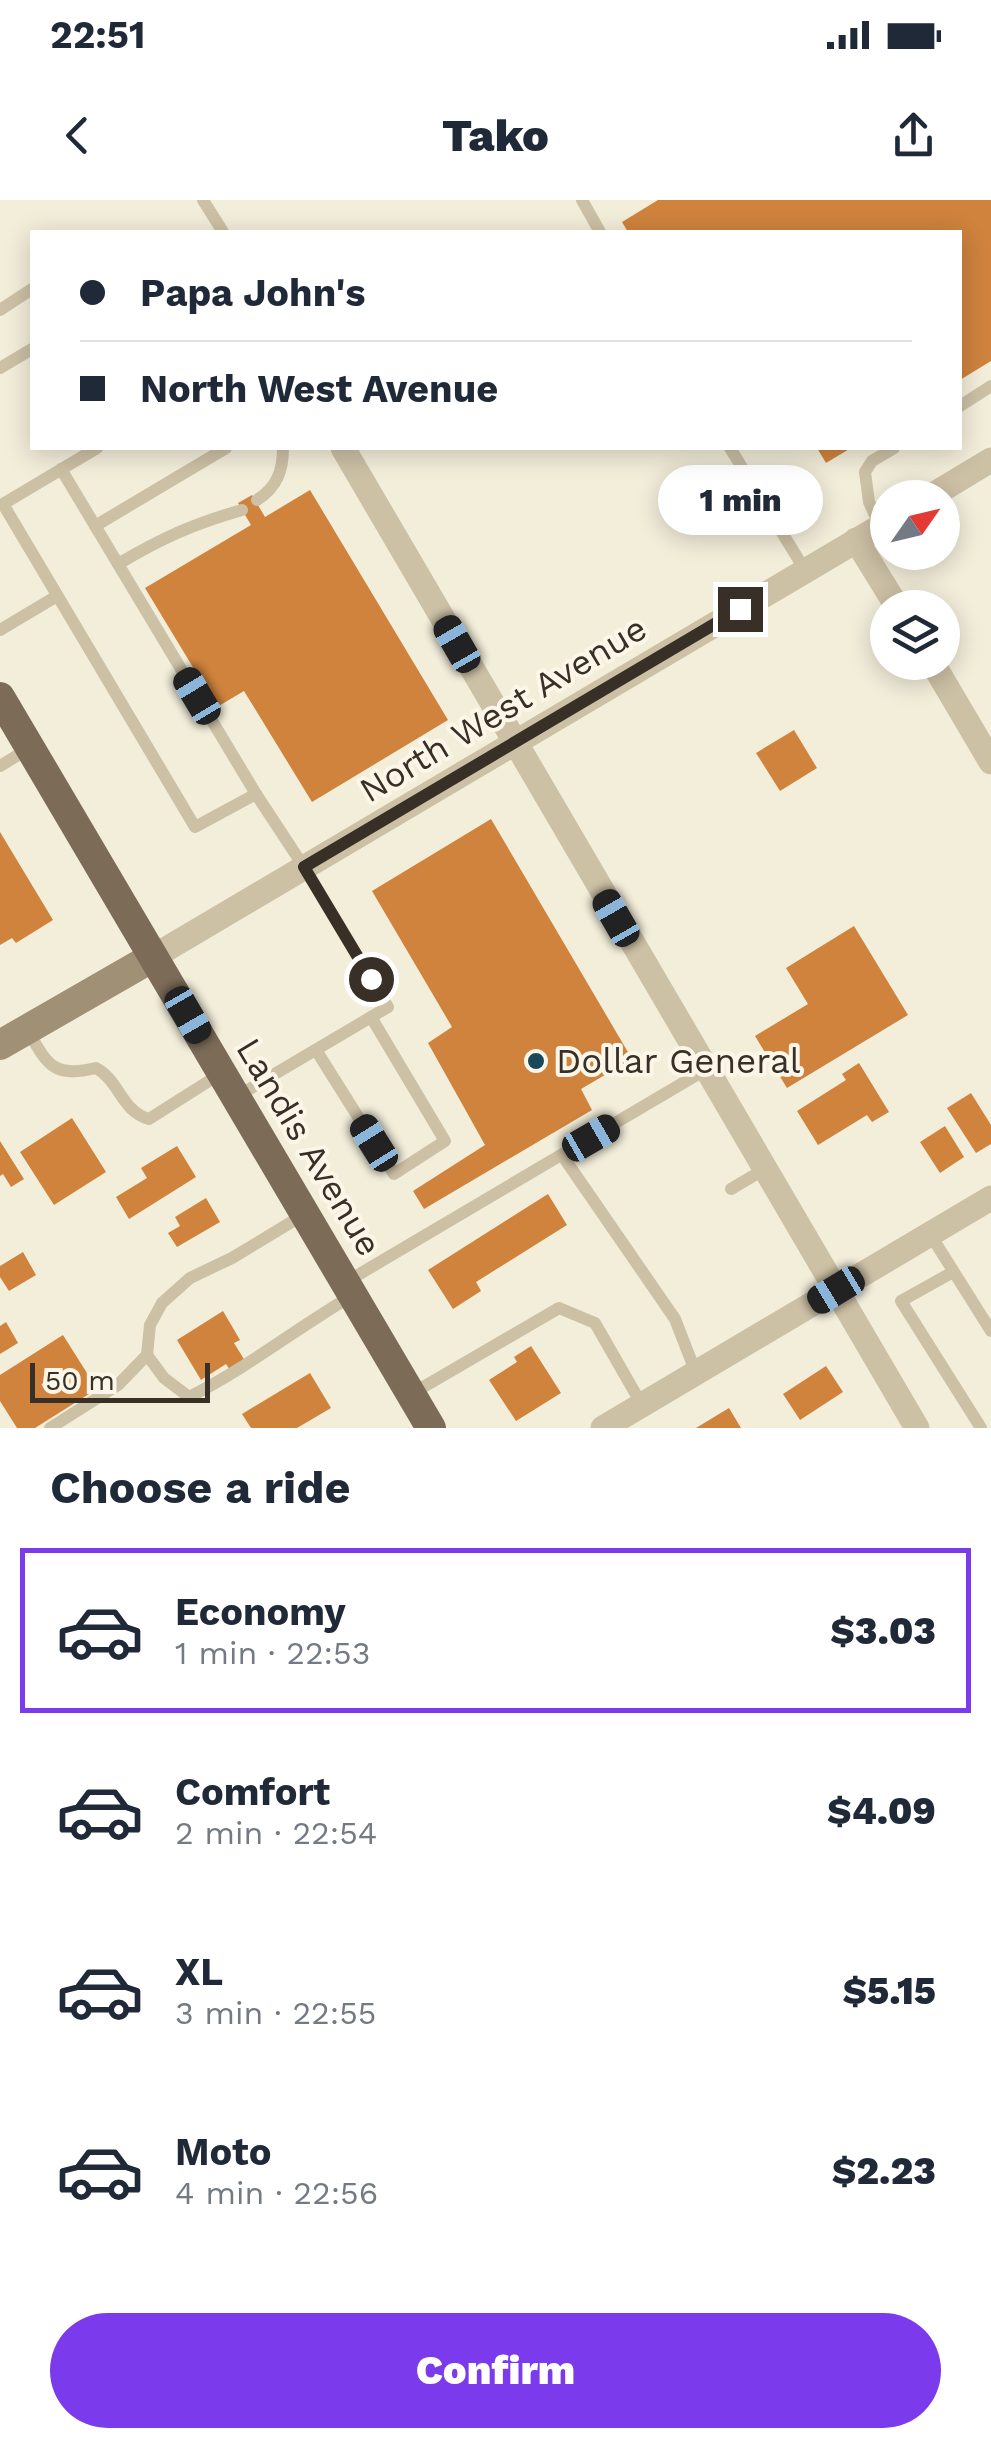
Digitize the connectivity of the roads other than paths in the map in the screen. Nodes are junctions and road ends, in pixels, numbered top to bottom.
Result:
1 (203, 200) edge
2 (582, 200) edge
3 (222, 230) edge
4 (599, 230) edge
5 (30, 290) edge
6 (0, 310) edge
7 (30, 350) edge
8 (0, 368) edge
9 (991, 386) edge
10 (962, 405) edge
11 (94, 450) edge
12 (223, 450) edge
13 (283, 450) edge
14 (344, 450) edge
15 (731, 450) edge
16 (891, 450) edge
17 (991, 460) edge
18 (61, 469) junction
19 (958, 480) edge
20 (257, 500) dead end
21 (870, 503) edge
22 (242, 510) dead end
23 (95, 526) junction
24 (870, 532) edge
25 (856, 540) junction
26 (118, 564) junction
27 (806, 570) junction
28 (887, 590) edge
29 (58, 596) junction
30 (0, 630) edge
31 (943, 680) edge
32 (0, 696) edge
33 (514, 743) junction
34 (30, 748) junction
35 (991, 762) edge
36 (0, 766) edge
37 (256, 794) junction
38 (304, 867) junction
39 (153, 956) junction
40 (371, 1017) junction
41 (27, 1029) junction
42 (0, 1045) edge
43 (316, 1050) junction
44 (705, 1070) junction
45 (229, 1085) junction
46 (562, 1154) junction
47 (764, 1170) junction
48 (731, 1188) dead end
49 (991, 1198) edge
50 (305, 1214) junction
51 (930, 1234) junction
52 (953, 1272) junction
53 (349, 1288) junction
54 (836, 1290) junction
55 (991, 1331) edge
56 (148, 1355) junction
57 (696, 1373) junction
58 (412, 1394) junction
59 (642, 1405) junction
60 (50, 1428) edge
61 (432, 1428) edge
62 (603, 1428) edge
63 (917, 1428) edge
64 (981, 1428) edge

1 - 3 lane
2 - 4 lane
5 - 6 lane
7 - 8 lane
9 - 10 lane
11 - 18 lane
12 - 23 lane
13 - 20 lane
14 - 33 street
15 - 27 lane
16 - 21 lane
17 - 19 street
18 - 23 lane
18 - 29 lane
22 - 26 lane
23 - 26 lane
24 - 25 street, North West Avenue
25 - 27 street, North West Avenue
25 - 28 street
26 - 37 lane
27 - 33 street, North West Avenue
29 - 30 lane
29 - 37 lane
31 - 35 street
32 - 34 main road, Landis Avenue
33 - 38 street, North West Avenue
33 - 44 street
34 - 36 lane
34 - 39 main road, Landis Avenue
37 - 38 lane
38 - 39 street, North West Avenue
38 - 40 lane
39 - 41 street
39 - 45 main road, Landis Avenue
40 - 43 lane
40 - 43 lane
41 - 42 street
41 - 45 lane
43 - 45 lane
44 - 46 lane
44 - 47 street
45 - 50 main road, Landis Avenue
46 - 53 lane
46 - 57 lane
47 - 48 lane
47 - 54 street
49 - 51 street
50 - 53 main road, Landis Avenue
50 - 56 lane
51 - 52 lane
51 - 54 street
52 - 55 lane
52 - 64 lane
53 - 56 lane
53 - 58 main road, Landis Avenue
54 - 57 street
54 - 63 street
56 - 60 lane
57 - 59 street
58 - 59 lane
58 - 61 main road, Landis Avenue
59 - 62 street

